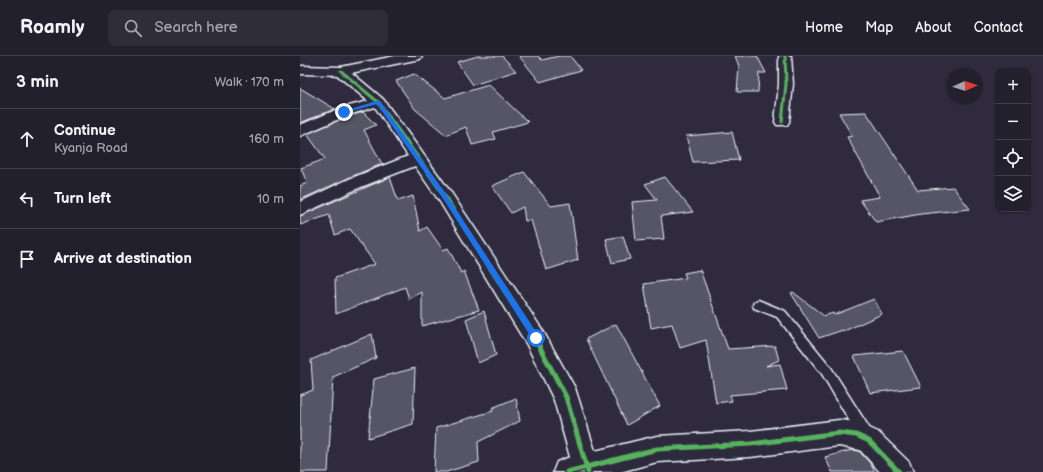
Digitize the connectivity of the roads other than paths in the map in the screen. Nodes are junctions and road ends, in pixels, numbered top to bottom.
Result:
1 (415, 56) edge
2 (785, 56) edge
3 (300, 70) edge
4 (341, 71) junction
5 (378, 102) junction
6 (782, 122) dead end
7 (300, 131) edge
8 (417, 159) junction
9 (300, 209) edge
10 (758, 305) dead end
11 (869, 441) junction
12 (581, 470) edge
13 (899, 472) edge

1 - 4 main road
2 - 6 street
3 - 4 main road
4 - 5 street
5 - 7 street
5 - 8 street
8 - 9 street
8 - 12 street
10 - 11 lane
11 - 12 street
11 - 13 street

